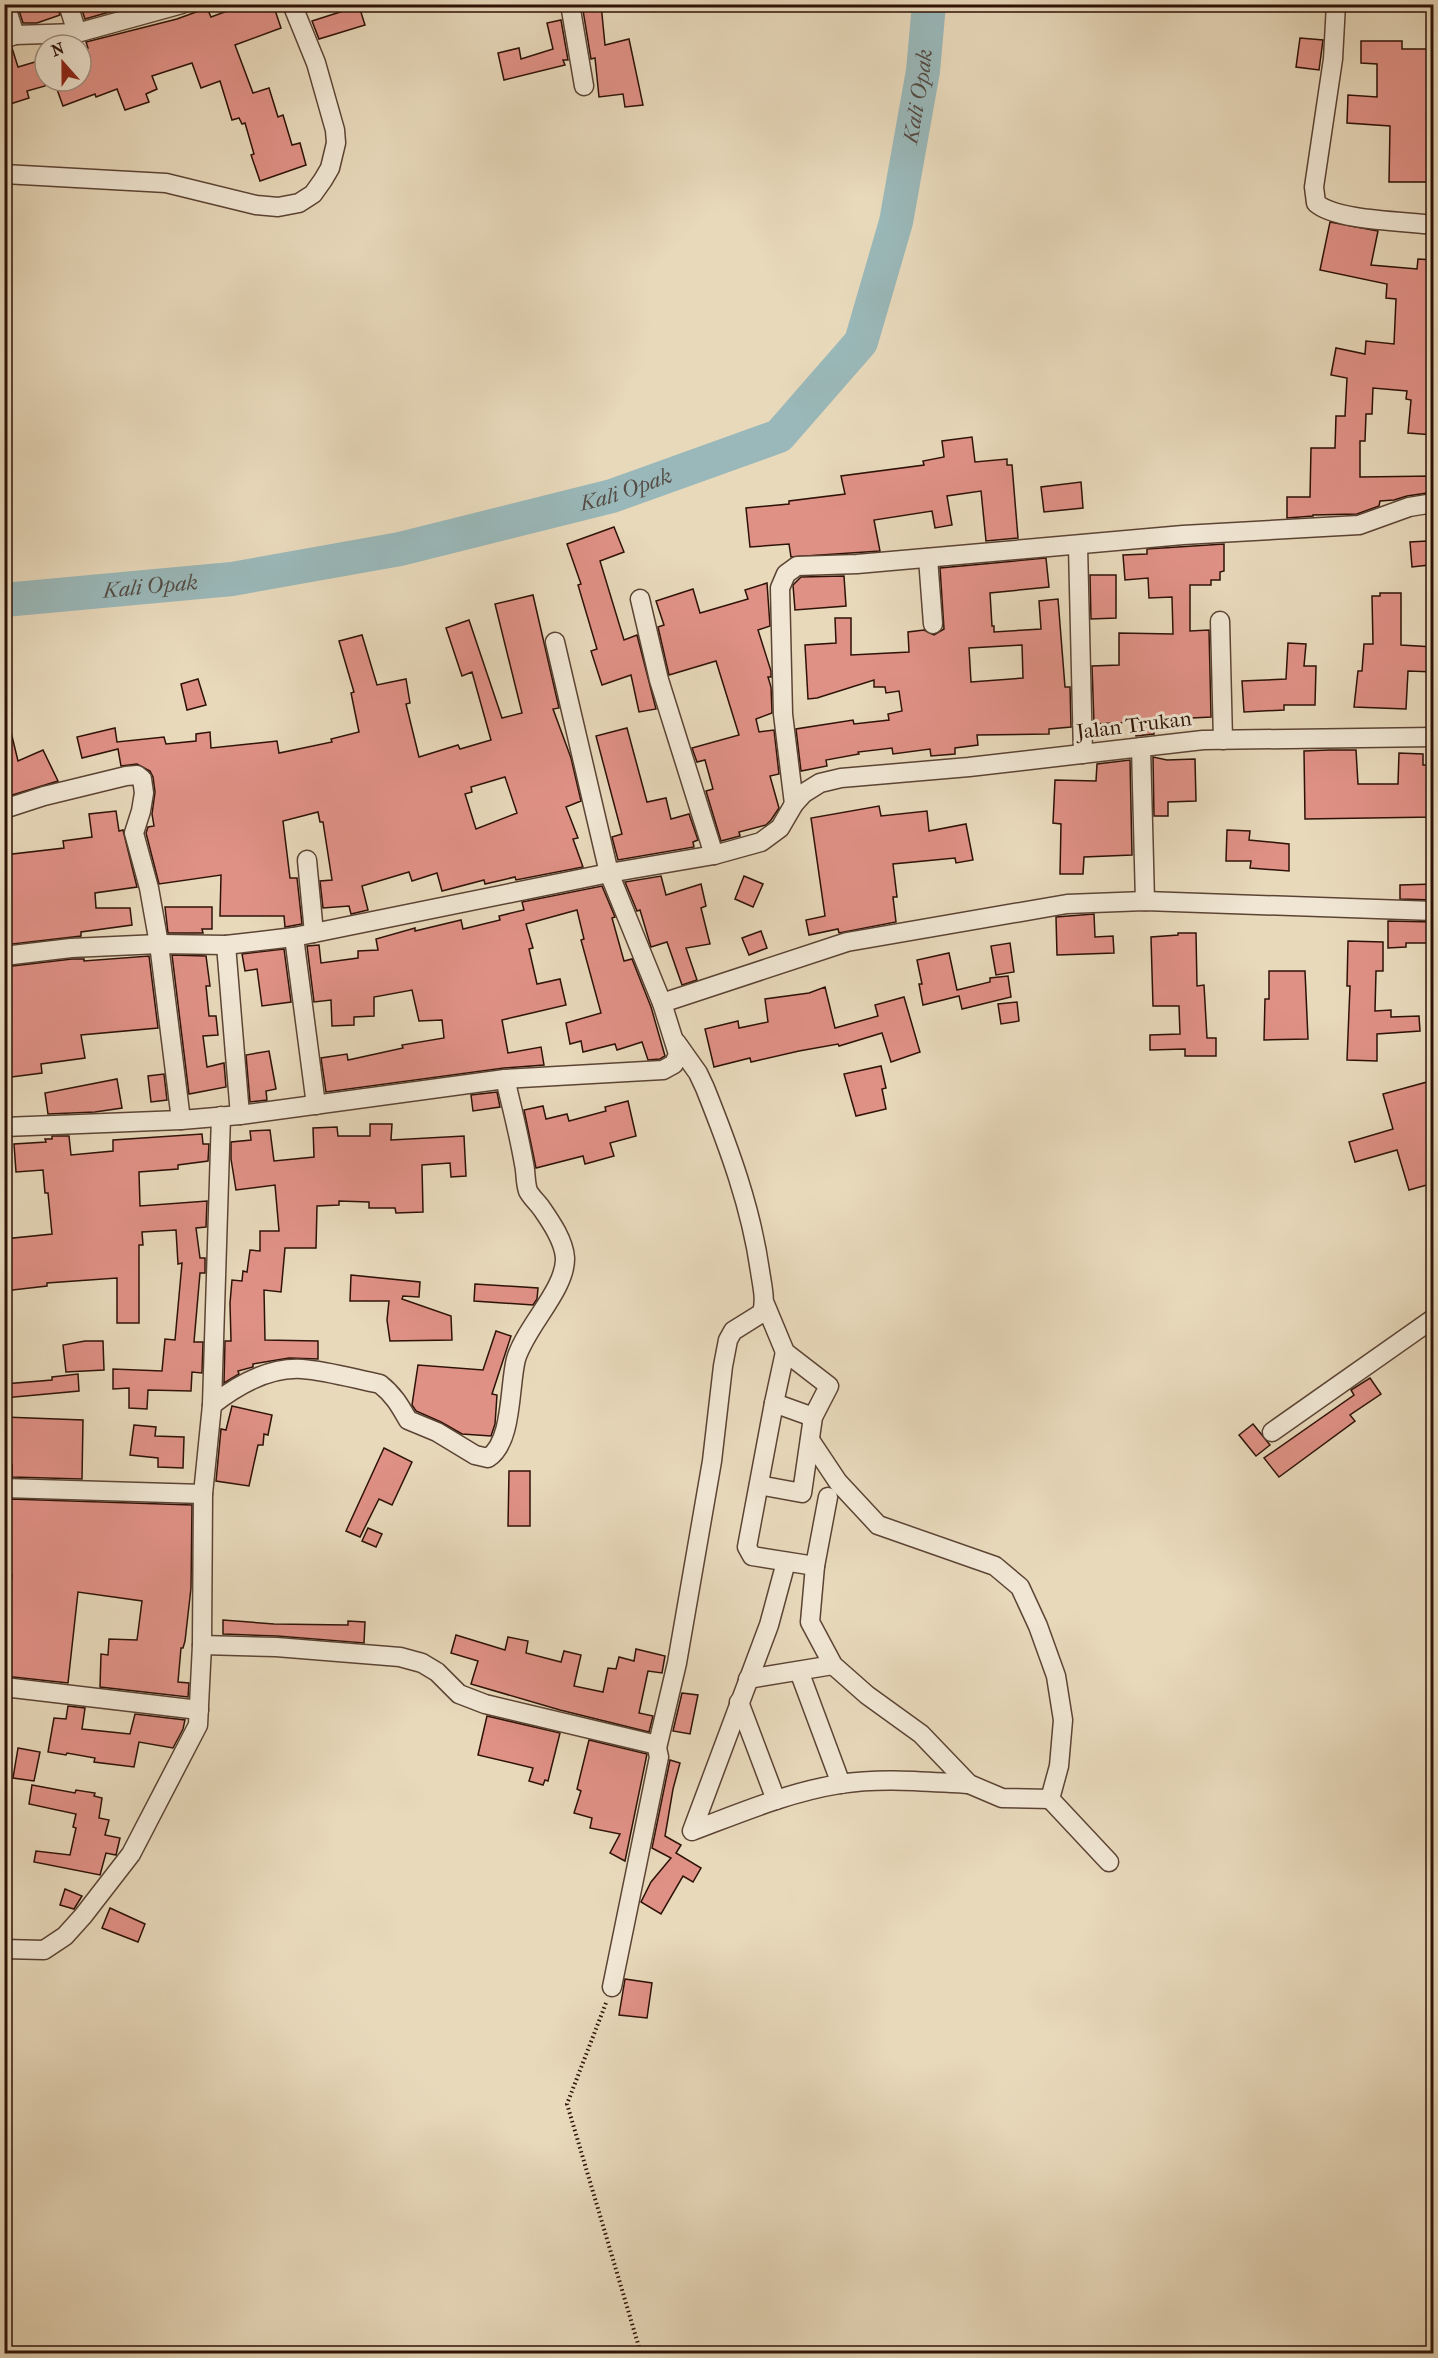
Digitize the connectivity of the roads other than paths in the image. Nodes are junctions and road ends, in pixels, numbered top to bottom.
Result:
1 (5, 4) edge
2 (68, 4) edge
3 (292, 4) edge
4 (570, 4) edge
5 (1336, 4) edge
6 (174, 6) edge
7 (77, 33) joint
8 (33, 36) edge
9 (10, 37) edge
10 (584, 86) dead end
11 (4, 174) edge
12 (1434, 225) edge
13 (1434, 503) edge
14 (1078, 546) junction
15 (928, 558) junction
16 (640, 598) dead end
17 (1220, 621) dead end
18 (933, 624) dead end
19 (555, 642) dead end
20 (1434, 736) edge
21 (1223, 740) junction
22 (1141, 747) junction
23 (1083, 754) junction
24 (794, 804) junction
25 (4, 809) edge
26 (714, 855) junction
27 (307, 860) dead end
28 (609, 873) junction
29 (1144, 901) junction
30 (1434, 911) edge
31 (314, 933) junction
32 (294, 937) junction
33 (159, 944) junction
34 (226, 945) junction
35 (4, 956) edge
36 (662, 1003) junction
37 (673, 1037) junction
38 (505, 1079) junction
39 (316, 1105) junction
40 (240, 1114) junction
41 (221, 1116) junction
42 (181, 1120) junction
43 (4, 1126) edge
44 (765, 1304) junction
45 (1434, 1318) edge
46 (785, 1352) junction
47 (774, 1403) junction
48 (212, 1405) junction
49 (813, 1417) junction
50 (1272, 1432) dead end
51 (810, 1440) junction
52 (759, 1485) junction
53 (4, 1488) edge
54 (802, 1493) junction
55 (202, 1494) junction
56 (828, 1497) junction
57 (856, 1502) junction
58 (786, 1562) junction
59 (815, 1566) junction
60 (202, 1645) junction
61 (833, 1665) junction
62 (799, 1671) junction
63 (748, 1679) junction
64 (4, 1687) edge
65 (739, 1702) junction
66 (199, 1710) junction
67 (747, 1723) junction
68 (729, 1729) junction
69 (657, 1748) junction
70 (841, 1784) junction
71 (969, 1784) junction
72 (1050, 1799) junction
73 (776, 1800) junction
74 (1108, 1862) dead end
75 (4, 1949) edge
76 (612, 1987) road end

1 - 9 street
2 - 7 street
3 - 11 street
4 - 10 street
5 - 12 street
6 - 7 street
8 - 9 street
13 - 14 street
14 - 15 street
14 - 23 street
15 - 18 street
15 - 24 street
16 - 26 street
17 - 21 street
19 - 28 street
20 - 21 street, Jalan Trukan
21 - 22 street, Jalan Trukan
22 - 23 street, Jalan Trukan
22 - 29 street
23 - 24 street, Jalan Trukan
24 - 26 street, Jalan Trukan
25 - 33 street
26 - 28 street, Jalan Trukan
27 - 31 street
28 - 31 street, Jalan Trukan
28 - 36 street
29 - 30 street
29 - 36 street
31 - 32 street, Jalan Trukan
32 - 34 street, Jalan Trukan
32 - 39 street
33 - 34 street, Jalan Trukan
33 - 35 street, Jalan Trukan
33 - 42 street
34 - 40 street
36 - 37 street
37 - 38 street
37 - 44 street
38 - 39 street
38 - 48 street
39 - 40 street
40 - 41 street
41 - 42 street
41 - 48 street
42 - 43 street
44 - 46 street
44 - 69 street
45 - 50 street
46 - 47 street
46 - 49 street
47 - 49 street
47 - 52 street
48 - 55 street
49 - 51 street
51 - 54 street
51 - 57 street
52 - 54 street
52 - 58 street
53 - 55 street
54 - 56 street
55 - 60 street
56 - 57 street
56 - 59 street
57 - 72 street
58 - 59 street
58 - 63 street
59 - 61 street
60 - 66 street
60 - 69 street
61 - 62 street
61 - 71 street
62 - 63 street
62 - 70 street
63 - 65 street
64 - 66 street
65 - 67 street
65 - 68 street
66 - 75 street
67 - 68 street
67 - 73 street
68 - 73 street
69 - 76 street
70 - 71 street
70 - 73 street
71 - 72 street
72 - 74 street

